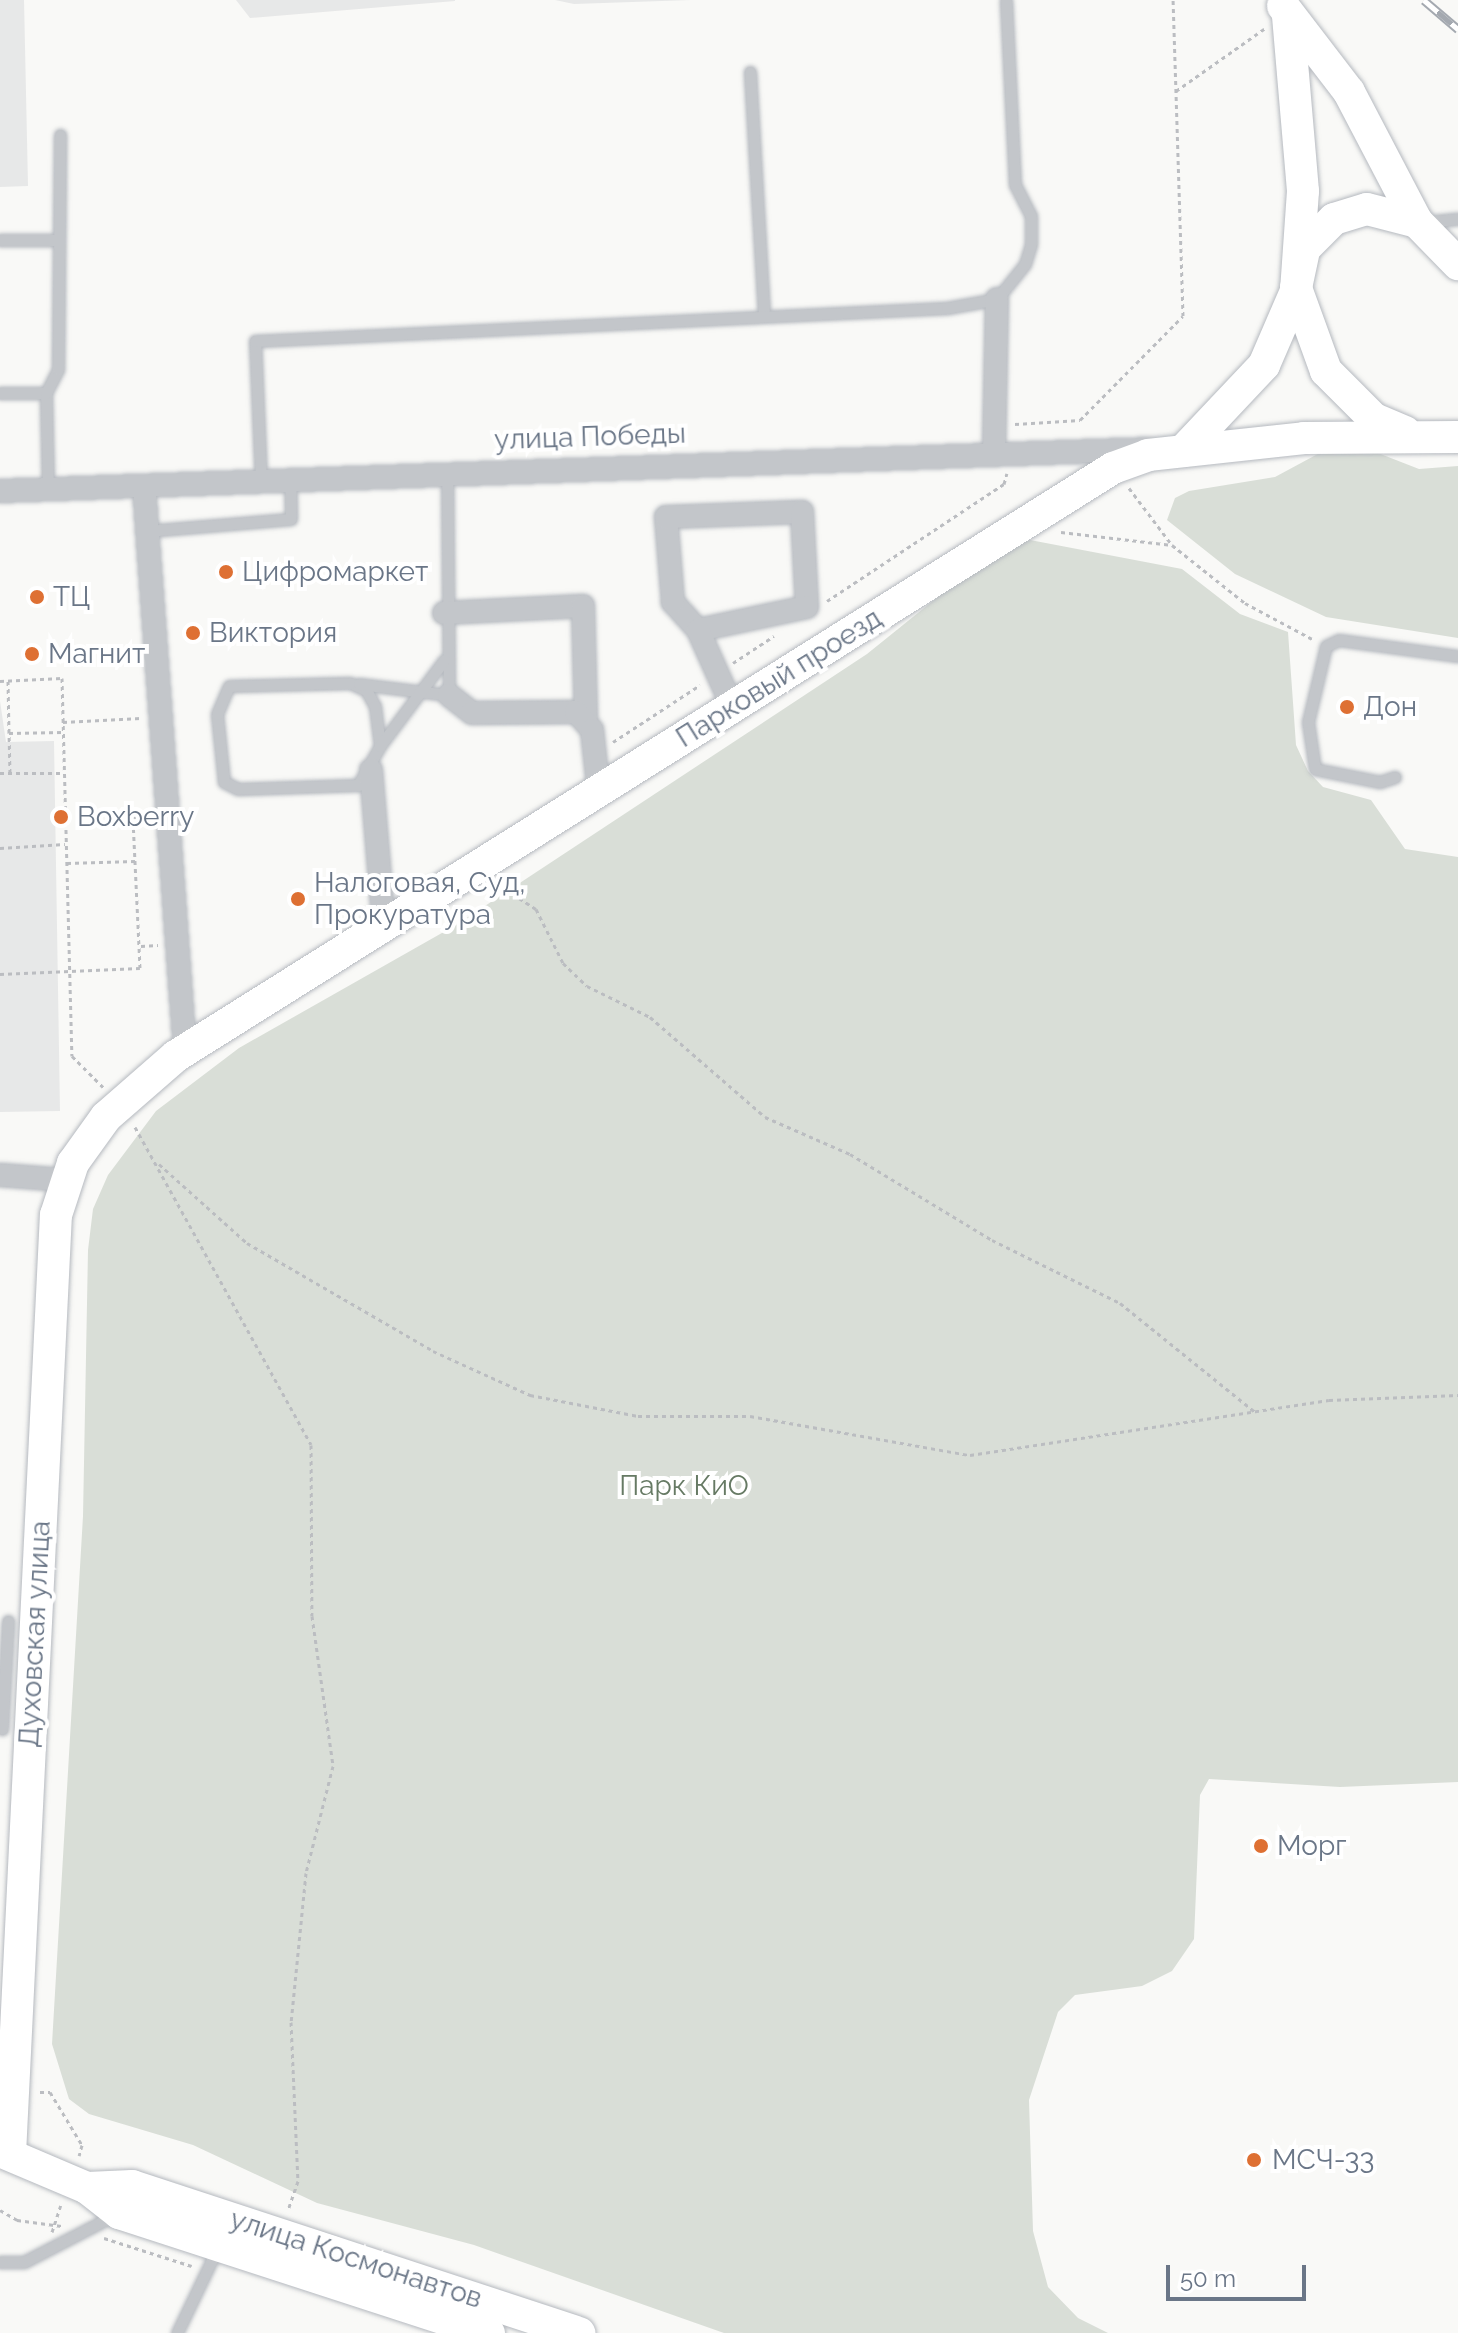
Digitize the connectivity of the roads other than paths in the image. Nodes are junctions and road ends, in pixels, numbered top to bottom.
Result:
1 (1006, 0) edge
2 (1284, 9) edge
3 (750, 72) dead end
4 (60, 135) dead end
5 (1458, 219) edge
6 (1417, 222) junction
7 (0, 240) edge
8 (59, 240) junction
9 (1458, 264) edge
10 (1298, 271) junction
11 (997, 299) junction
12 (764, 316) junction
13 (0, 393) edge
14 (46, 393) junction
15 (1458, 418) edge
16 (1458, 437) edge
17 (1420, 438) junction
18 (994, 451) junction
19 (1183, 451) junction
20 (447, 473) junction
21 (290, 480) junction
22 (261, 482) junction
23 (144, 486) junction
24 (48, 489) junction
25 (0, 491) edge
26 (147, 531) junction
27 (444, 613) junction
28 (698, 630) junction
29 (1458, 656) edge
30 (444, 660) junction
31 (350, 683) junction
32 (424, 688) junction
33 (449, 695) junction
34 (732, 706) junction
35 (586, 719) junction
36 (380, 746) junction
37 (371, 770) junction
38 (1395, 777) dead end
39 (599, 793) junction
40 (384, 927) junction
41 (185, 1051) junction
42 (0, 1175) edge
43 (65, 1180) junction
44 (14, 1630) edge
45 (11, 1730) edge
46 (5, 2153) edge
47 (126, 2199) junction
48 (224, 2233) junction
49 (0, 2262) edge
50 (177, 2333) edge
51 (489, 2333) edge
52 (579, 2333) edge

1 - 11 lane
2 - 6 street
2 - 10 street
3 - 12 lane
4 - 8 lane
5 - 6 lane
6 - 9 street
6 - 10 street
7 - 8 lane
8 - 14 lane
10 - 17 street
10 - 19 street
11 - 12 lane
11 - 18 street
12 - 22 lane
13 - 14 lane
14 - 24 lane
15 - 17 street
16 - 17 street, Парковый проезд
17 - 19 street, Парковый проезд
18 - 19 street, улица Победы
18 - 20 street, улица Победы
19 - 34 street, Парковый проезд
20 - 21 street, улица Победы
20 - 27 lane
21 - 22 street, улица Победы
21 - 26 lane
22 - 23 street, улица Победы
23 - 24 street, улица Победы
23 - 26 street
24 - 25 street, улица Победы
26 - 41 street
27 - 30 lane
27 - 35 street
28 - 28 street
28 - 34 street
29 - 38 lane
30 - 32 lane
30 - 33 lane
31 - 32 lane
31 - 36 lane
31 - 37 lane
32 - 33 lane
32 - 36 lane
33 - 35 street
34 - 39 street, Парковый проезд
35 - 39 street
36 - 37 lane
37 - 40 street
39 - 40 street, Парковый проезд
40 - 41 street, Парковый проезд
41 - 43 street, Парковый проезд
42 - 43 street
43 - 44 street, Духовская улица
44 - 45 street, Духовская улица
45 - 46 street, Духовская улица
46 - 47 street, улица Космонавтов
47 - 48 street, улица Космонавтов
47 - 49 lane
48 - 50 lane
48 - 51 street, улица Космонавтов
48 - 52 street, улица Космонавтов

